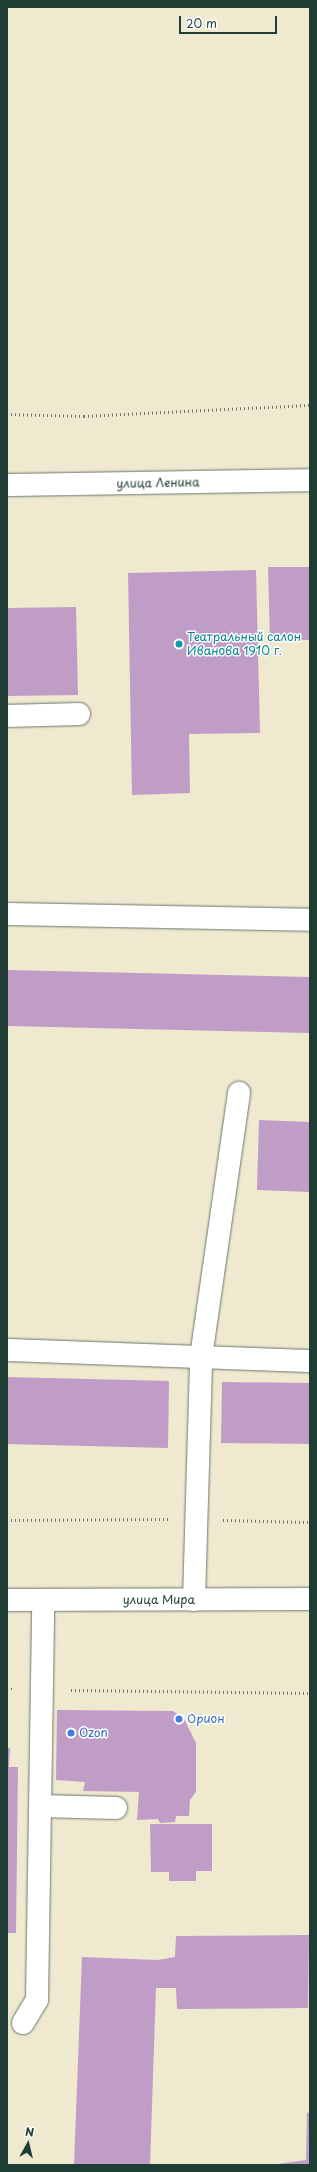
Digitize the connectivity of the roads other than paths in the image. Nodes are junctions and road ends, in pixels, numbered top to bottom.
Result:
1 (310, 480) edge
2 (7, 485) edge
3 (79, 714) dead end
4 (7, 716) edge
5 (7, 914) edge
6 (310, 920) edge
7 (239, 1093) dead end
8 (7, 1350) edge
9 (201, 1357) junction
10 (310, 1361) edge
11 (310, 1599) edge
12 (7, 1600) edge
13 (43, 1600) junction
14 (194, 1600) junction
15 (41, 1806) junction
16 (116, 1808) dead end
17 (23, 2023) dead end

1 - 2 main road, улица Ленина
3 - 4 main road
5 - 6 main road
7 - 9 main road
8 - 9 main road
9 - 10 main road
9 - 14 main road
11 - 14 main road, улица Мира
12 - 13 main road, улица Мира
13 - 14 main road, улица Мира
13 - 15 main road
15 - 16 main road
15 - 17 main road

